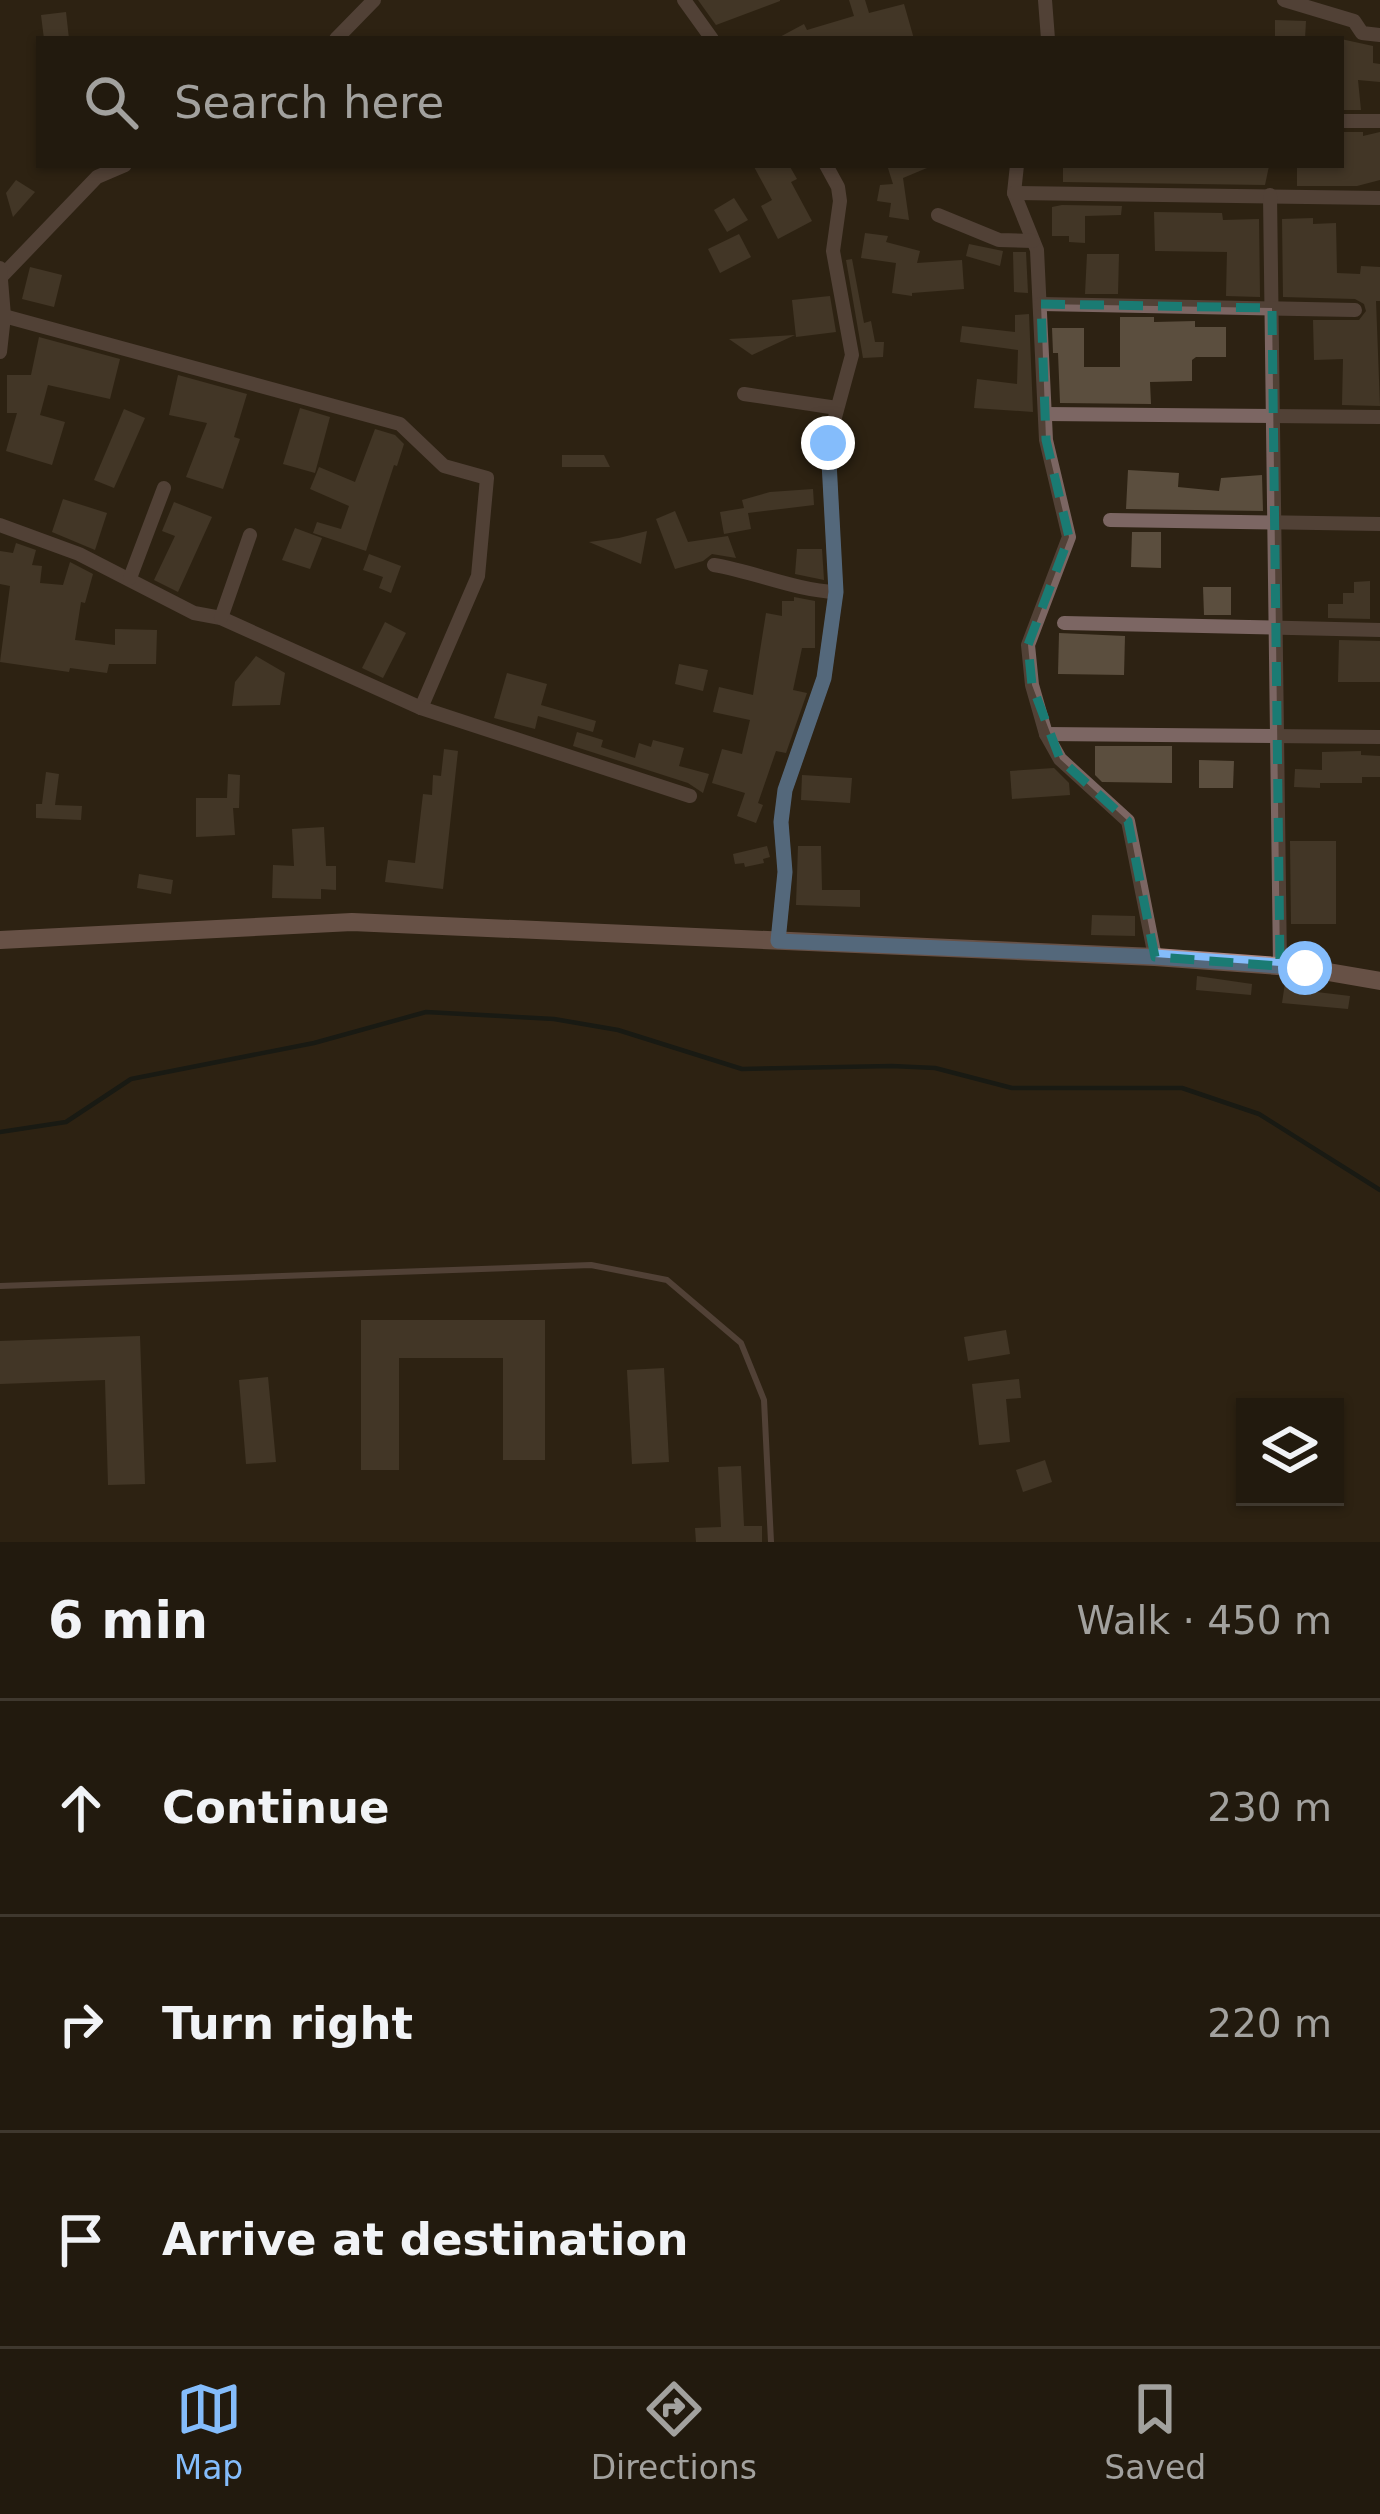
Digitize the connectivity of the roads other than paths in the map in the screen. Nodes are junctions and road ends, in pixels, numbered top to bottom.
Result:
1 (374, 0) edge
2 (684, 0) edge
3 (1045, 0) edge
4 (1284, 0) edge
5 (1380, 35) edge
6 (339, 36) edge
7 (710, 36) edge
8 (1048, 36) edge
9 (1344, 121) edge
10 (1380, 122) edge
11 (118, 168) edge
12 (828, 168) edge
13 (1017, 168) edge
14 (1014, 193) junction
15 (1270, 196) junction
16 (1380, 198) edge
17 (938, 215) dead end
18 (1033, 241) junction
19 (1, 270) edge
20 (1041, 304) junction
21 (1272, 308) junction
22 (1354, 310) dead end
23 (4, 316) junction
24 (0, 352) edge
25 (745, 394) dead end
26 (836, 408) junction
27 (1045, 414) junction
28 (1273, 416) junction
29 (1380, 417) edge
30 (164, 488) dead end
31 (1110, 520) dead end
32 (1274, 523) junction
33 (1380, 524) edge
34 (0, 525) edge
35 (250, 535) dead end
36 (714, 565) dead end
37 (130, 578) junction
38 (836, 592) junction
39 (221, 617) junction
40 (1064, 623) dead end
41 (1276, 628) junction
42 (1380, 630) edge
43 (421, 709) junction
44 (1046, 734) junction
45 (1277, 736) junction
46 (1380, 737) edge
47 (690, 796) dead end
48 (0, 940) edge
49 (778, 941) junction
50 (1155, 957) junction
51 (1280, 966) junction
52 (1380, 981) edge
53 (0, 1286) edge
54 (771, 1542) edge

1 - 6 street
2 - 7 street
3 - 8 street
4 - 5 street
9 - 10 street
11 - 19 street
12 - 26 street
13 - 14 street
14 - 15 street
14 - 18 street
15 - 16 street
15 - 21 street
17 - 18 street
18 - 20 street
19 - 23 street
20 - 21 street
20 - 27 street
21 - 22 street
21 - 28 street
23 - 24 street
23 - 43 street
25 - 26 street
26 - 38 street
27 - 28 street
27 - 44 street
28 - 29 street
28 - 32 street
30 - 37 street
31 - 32 street
32 - 33 street
32 - 41 street
34 - 37 street
35 - 39 street
36 - 38 street
37 - 39 street
38 - 49 street
39 - 43 street
40 - 41 street
41 - 42 street
41 - 45 street
43 - 47 street
44 - 45 street
44 - 50 street
45 - 46 street
45 - 51 street
48 - 49 main road
49 - 50 main road
50 - 51 main road
51 - 52 main road
53 - 54 lane

